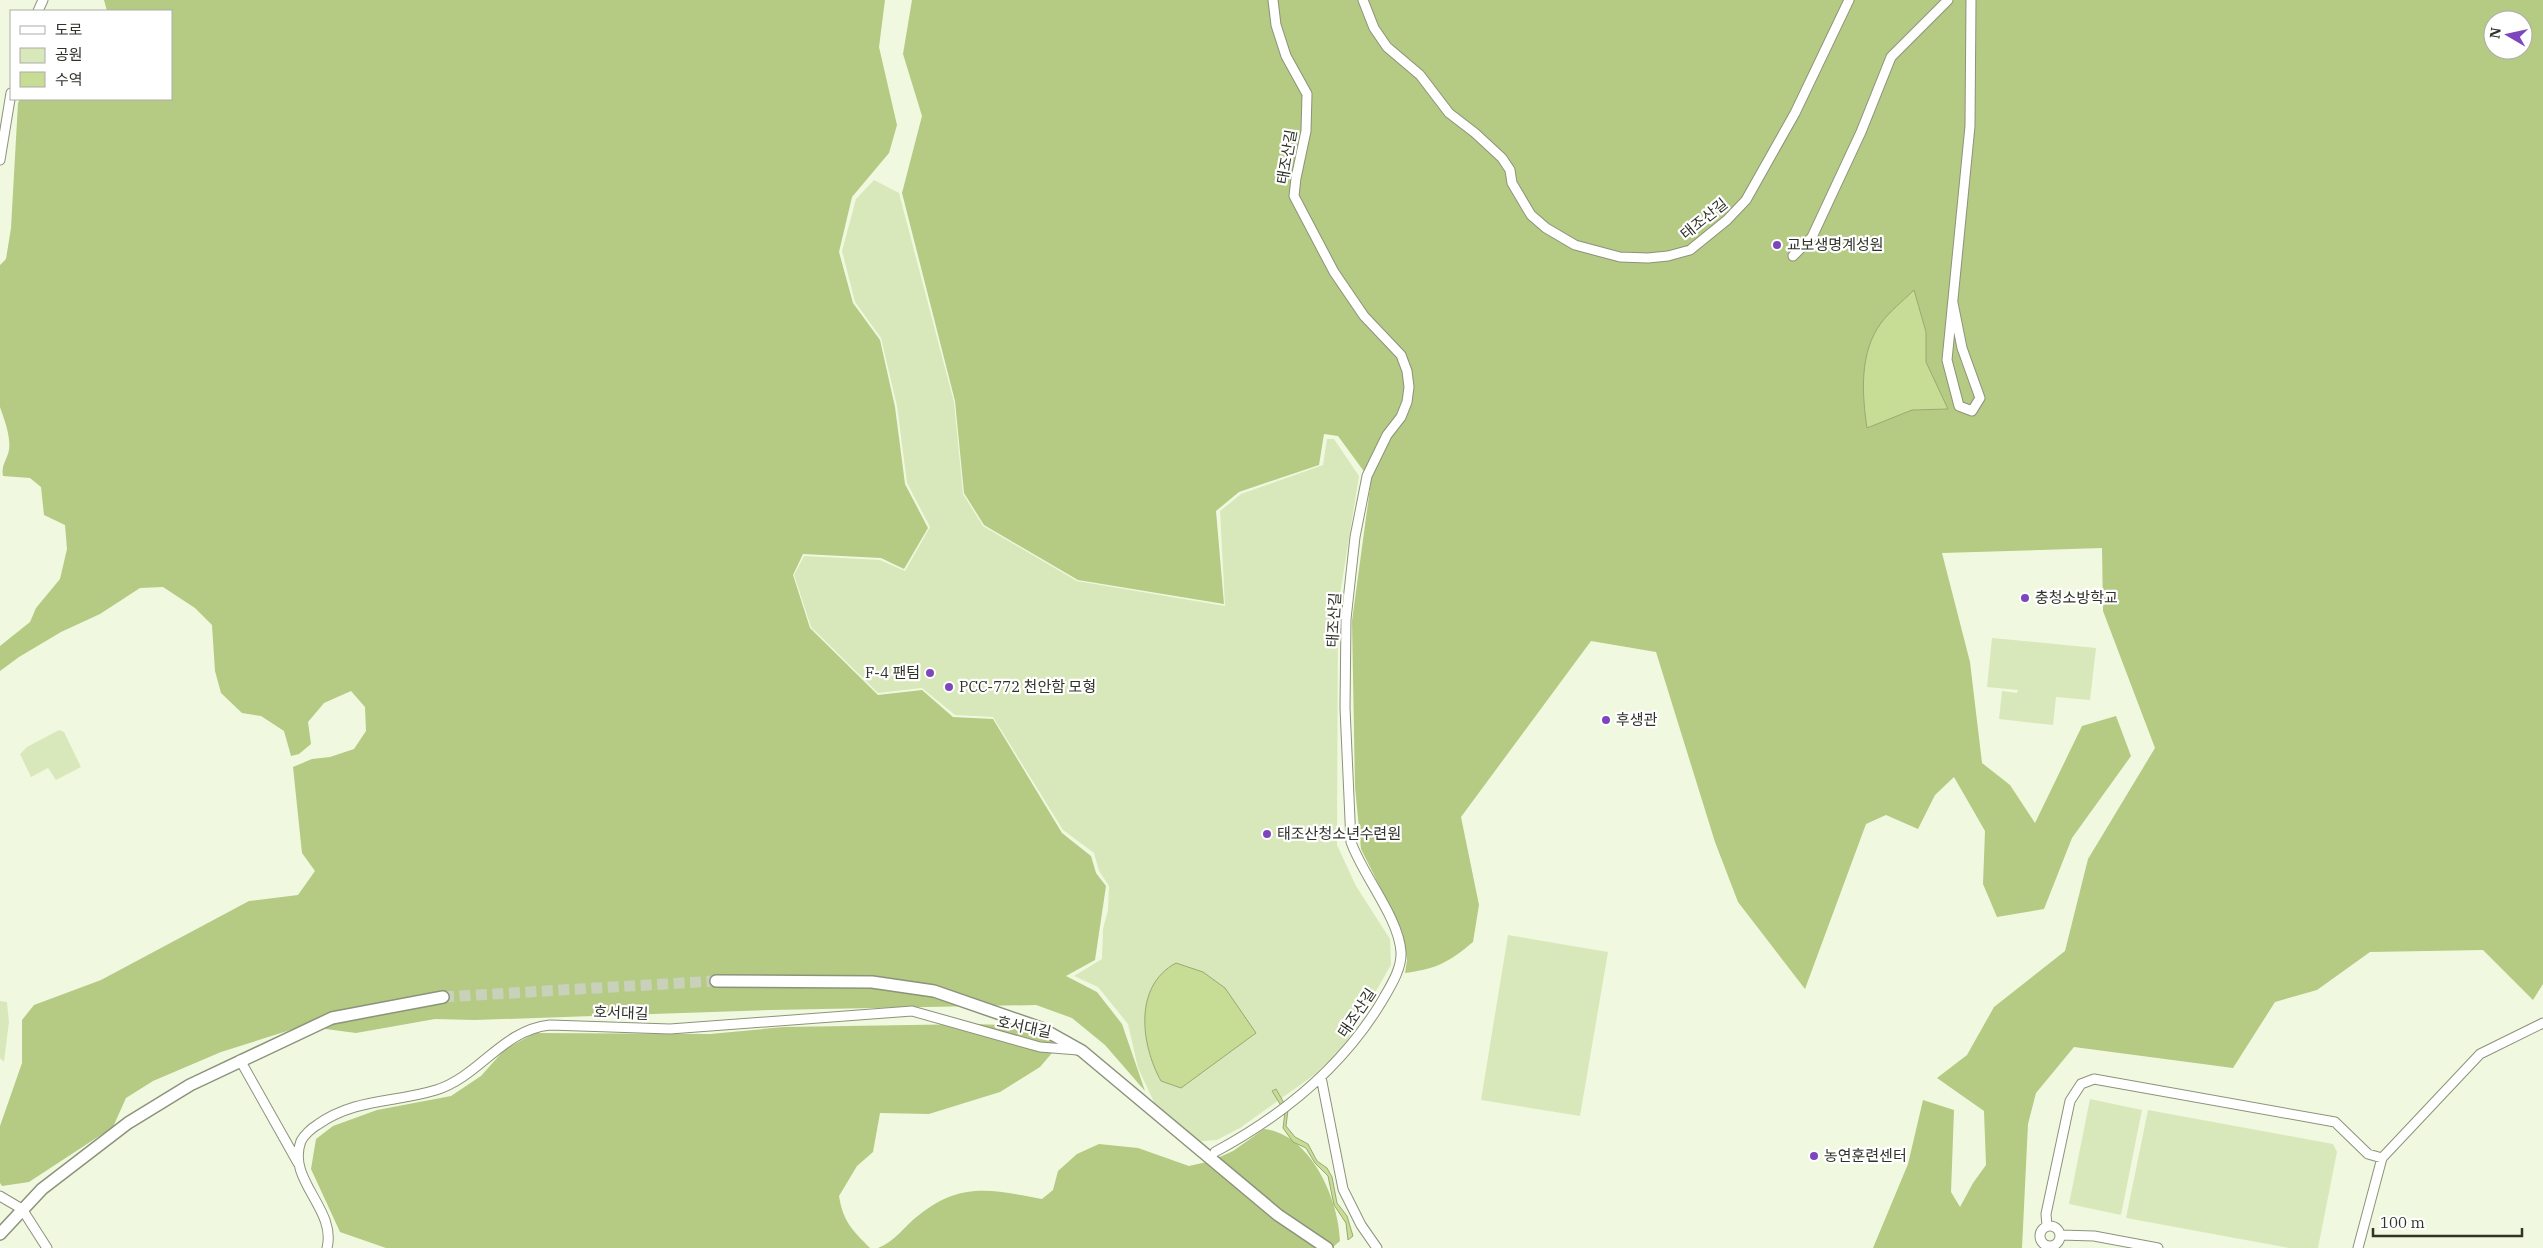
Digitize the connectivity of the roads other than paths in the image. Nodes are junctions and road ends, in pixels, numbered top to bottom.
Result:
1 (1273, 0) edge
2 (1363, 0) edge
3 (1849, 0) edge
4 (1948, 0) edge
5 (1971, 0) edge
6 (10, 99) edge
7 (0, 160) edge
8 (1793, 256) dead end
9 (1953, 303) junction
10 (716, 981) tunnel mouth
11 (443, 997) tunnel mouth
12 (2543, 1022) edge
13 (1082, 1051) junction
14 (240, 1060) junction
15 (1321, 1077) junction
16 (1216, 1152) dead end
17 (2382, 1158) junction
18 (299, 1165) junction
19 (0, 1196) edge
20 (22, 1209) junction
21 (2047, 1226) junction
22 (0, 1234) edge
23 (2060, 1235) junction
24 (2043, 1246) edge
25 (47, 1248) edge
26 (327, 1248) edge
27 (1327, 1248) edge
28 (1377, 1248) edge
29 (2158, 1248) edge
30 (2358, 1248) edge

1 - 15 street, 태조산길
2 - 3 street, 태조산길
4 - 8 street
5 - 9 street
6 - 7 street
9 - 9 street
10 - 13 street
11 - 14 street
12 - 17 street
13 - 18 street, 호서대길
13 - 27 street
14 - 18 street
14 - 20 street
15 - 16 street
15 - 28 street
17 - 21 street
17 - 30 street
18 - 26 street, 호서대길
19 - 20 street
20 - 22 street
20 - 25 street
21 - 23 street
21 - 24 street
23 - 24 street
23 - 29 street

